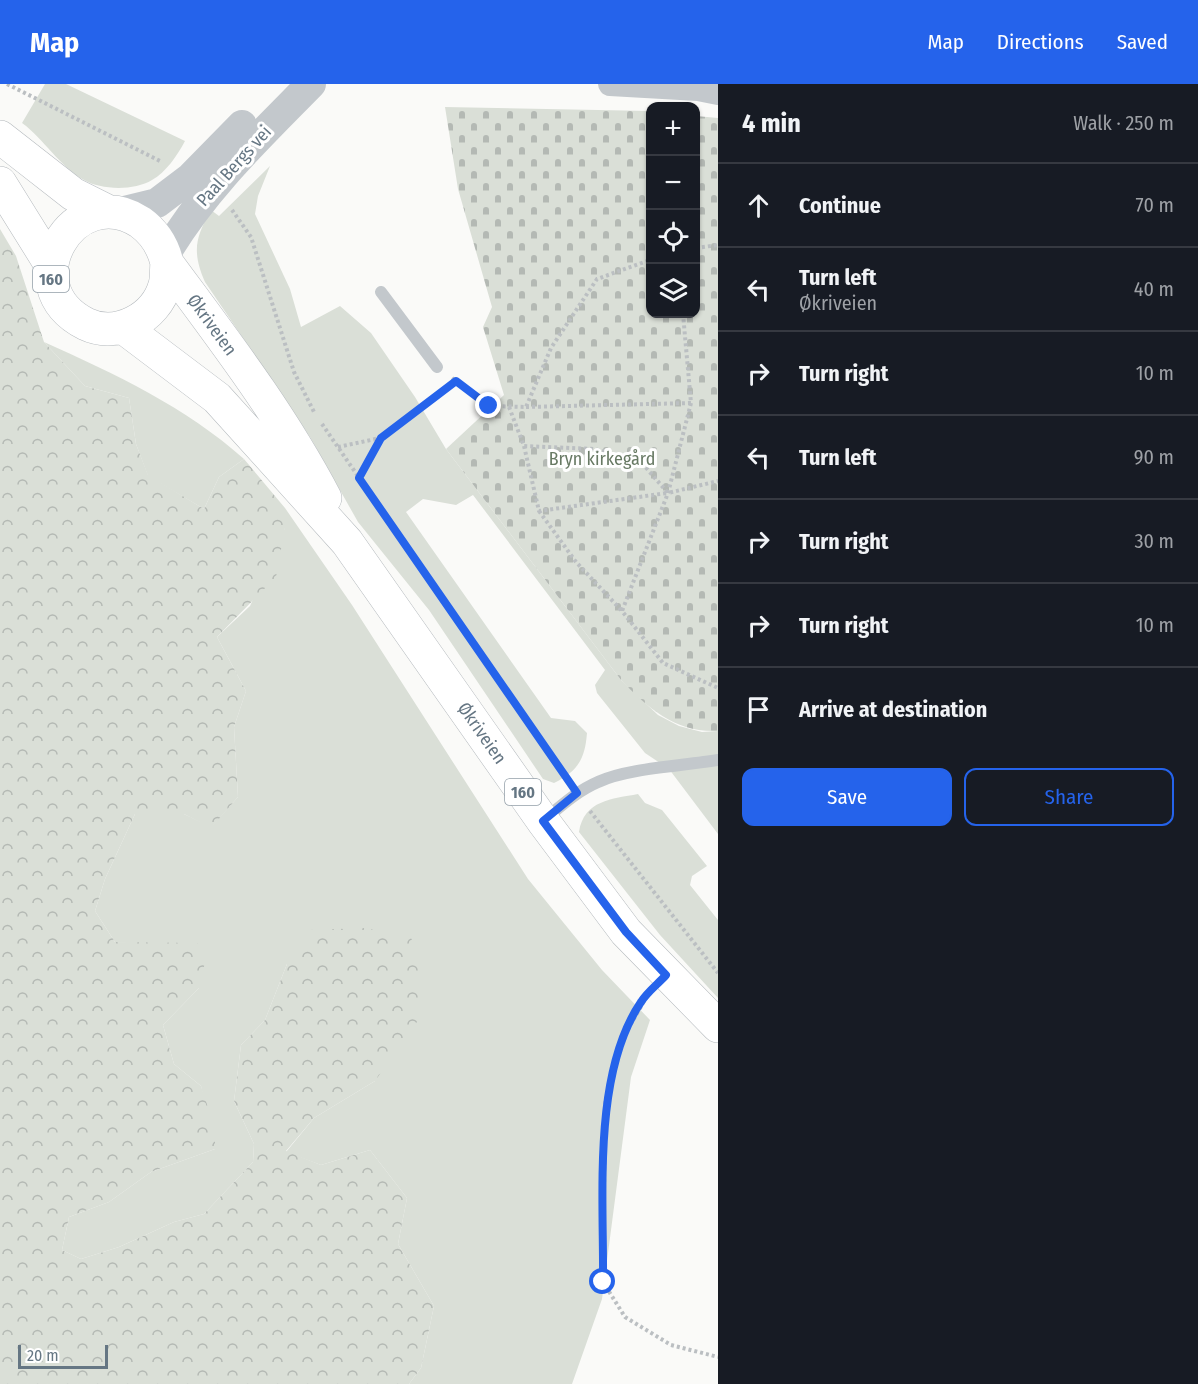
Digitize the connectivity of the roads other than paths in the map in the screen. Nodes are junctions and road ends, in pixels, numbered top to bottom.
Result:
1 (282, 84) edge
2 (311, 84) edge
3 (610, 84) edge
4 (718, 93) edge
5 (0, 137) edge
6 (0, 183) edge
7 (112, 212) junction
8 (166, 259) junction
9 (51, 265) junction
10 (381, 292) dead end
11 (123, 327) junction
12 (437, 367) road end
13 (347, 542) junction
14 (718, 760) edge
15 (543, 821) junction
16 (718, 1026) edge

1 - 7 street, Paal Bergs vei
2 - 8 street, Paal Bergs vei
3 - 4 street
5 - 7 main road, 160
6 - 9 main road, 160
7 - 8 main road, 160
7 - 9 main road, 160
8 - 11 main road
8 - 13 main road, Økriveien / 160
9 - 11 main road, 160
10 - 12 lane
11 - 13 main road, Økriveien / 160
13 - 15 main road, Økriveien / 160
14 - 15 lane
15 - 16 main road, Økriveien / 160

